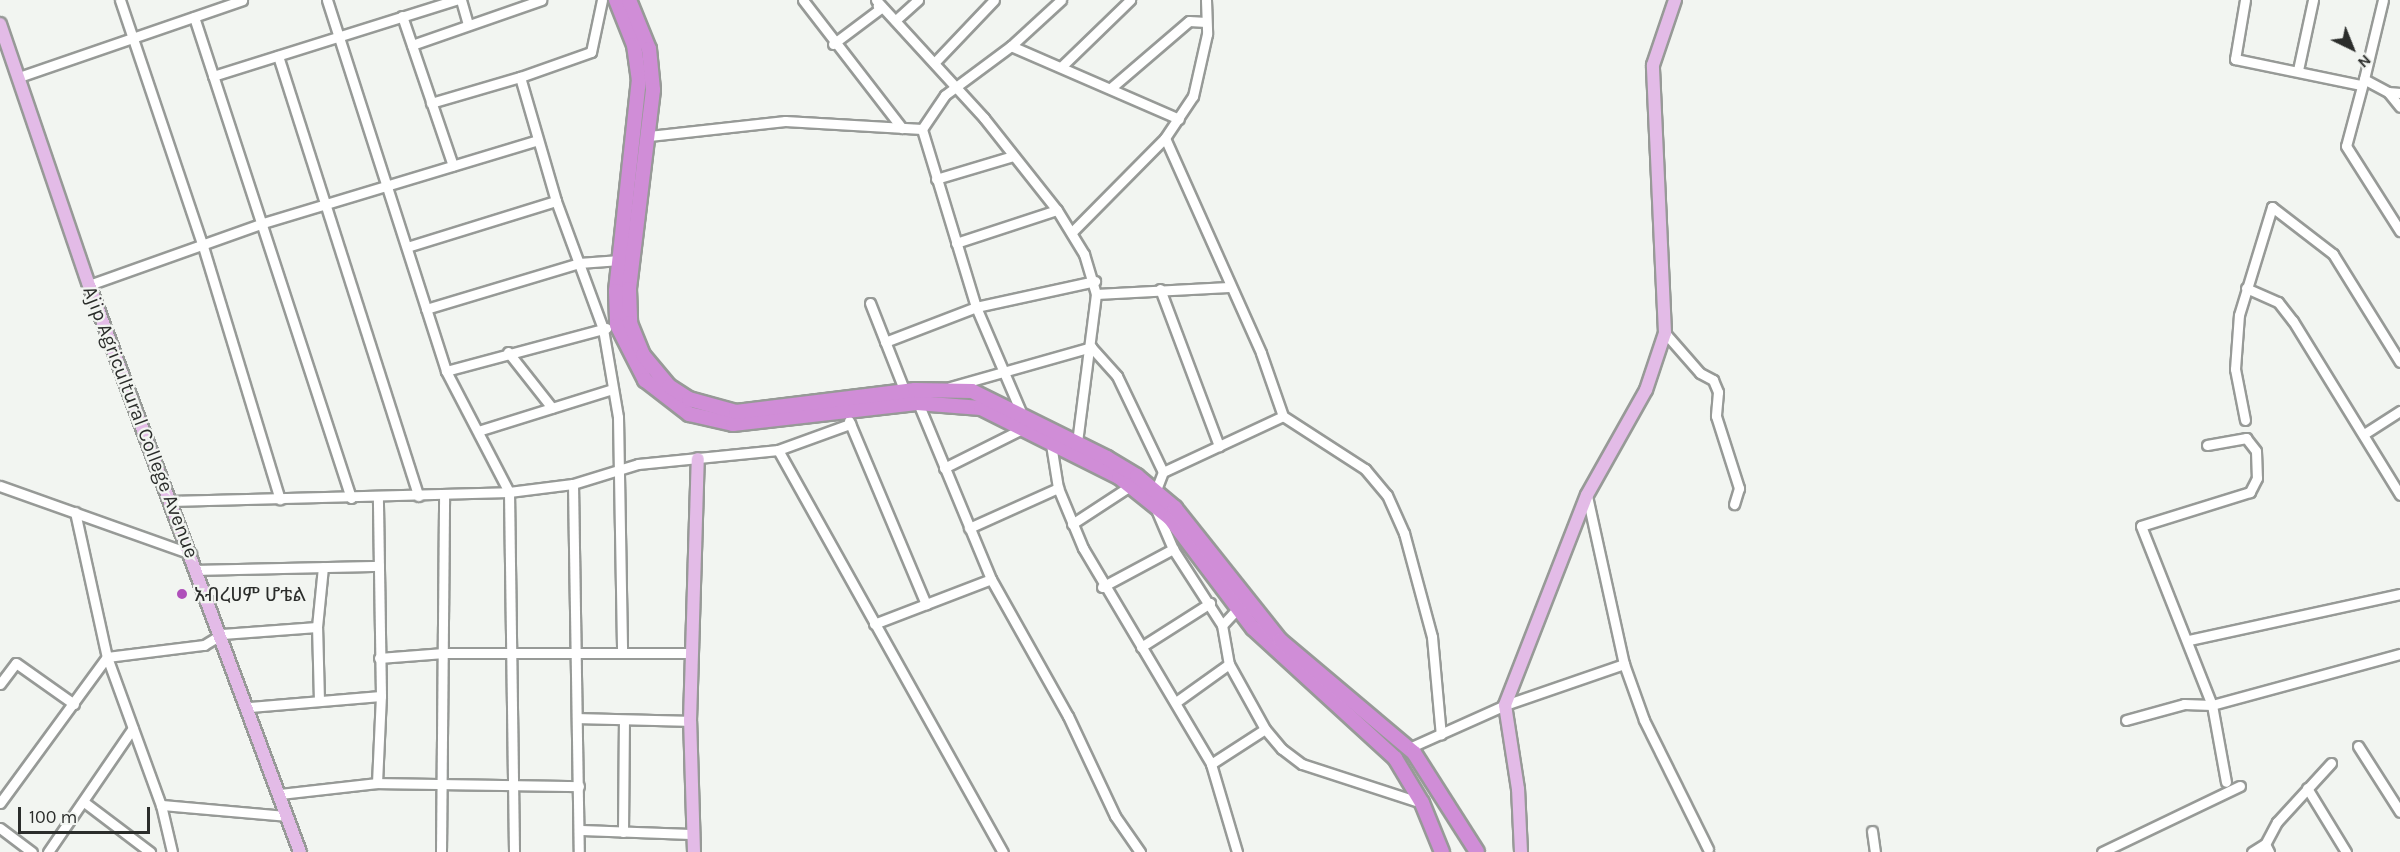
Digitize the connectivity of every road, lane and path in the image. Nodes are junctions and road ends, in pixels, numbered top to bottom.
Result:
1 (120, 0) edge
2 (242, 0) edge
3 (327, 0) edge
4 (455, 0) edge
5 (461, 0) edge
6 (541, 0) edge
7 (602, 0) edge
8 (616, 0) edge
9 (629, 0) edge
10 (803, 0) edge
11 (918, 0) edge
12 (994, 0) edge
13 (1061, 0) edge
14 (1130, 0) edge
15 (1206, 0) edge
16 (1675, 0) edge
17 (2245, 0) edge
18 (2313, 0) edge
19 (2383, 0) edge
20 (877, 3) edge
21 (402, 16) junction
22 (194, 17) junction
23 (898, 18) junction
24 (1206, 22) junction
25 (468, 25) junction
26 (1, 29) edge
27 (340, 35) junction
28 (132, 36) junction
29 (833, 44) junction
30 (412, 45) junction
31 (1011, 46) junction
32 (278, 56) junction
33 (936, 61) junction
34 (1062, 66) junction
35 (2298, 70) junction
36 (213, 76) junction
37 (20, 77) junction
38 (520, 77) junction
39 (2363, 82) junction
40 (1112, 87) junction
41 (958, 88) junction
42 (2388, 92) junction
43 (2400, 93) edge
44 (432, 103) junction
45 (2400, 107) edge
46 (1179, 119) junction
47 (922, 129) junction
48 (649, 136) junction
49 (1165, 138) junction
50 (538, 140) junction
51 (1013, 156) junction
52 (453, 166) junction
53 (936, 179) junction
54 (389, 187) junction
55 (556, 201) junction
56 (325, 206) junction
57 (1057, 210) junction
58 (260, 224) junction
59 (2400, 231) edge
60 (1072, 232) junction
61 (202, 243) junction
62 (956, 243) junction
63 (407, 247) junction
64 (620, 260) junction
65 (579, 263) junction
66 (1095, 281) junction
67 (89, 285) junction
68 (1229, 287) junction
69 (2246, 288) junction
70 (1160, 289) junction
71 (1096, 294) junction
72 (870, 303) dead end
73 (975, 307) junction
74 (426, 309) junction
75 (624, 324) junction
76 (603, 329) junction
77 (1665, 333) junction
78 (885, 342) junction
79 (1091, 348) junction
80 (508, 352) junction
81 (2400, 362) edge
82 (446, 371) junction
83 (1006, 371) junction
84 (948, 387) junction
85 (613, 389) junction
86 (912, 395) junction
87 (552, 408) junction
88 (2400, 411) edge
89 (1021, 412) junction
90 (1283, 416) junction
91 (848, 418) junction
92 (2245, 420) dead end
93 (1024, 428) junction
94 (478, 431) junction
95 (2364, 434) junction
96 (1051, 435) junction
97 (1077, 442) junction
98 (2207, 445) dead end
99 (1219, 446) junction
100 (778, 450) junction
101 (698, 459) junction
102 (944, 468) junction
103 (621, 471) junction
104 (1163, 472) junction
105 (573, 483) junction
106 (0, 486) edge
107 (1130, 486) junction
108 (1058, 488) junction
109 (1156, 490) junction
110 (509, 492) junction
111 (1587, 495) junction
112 (2400, 495) edge
113 (418, 496) junction
114 (444, 496) junction
115 (351, 498) junction
116 (280, 499) junction
117 (378, 499) junction
118 (170, 501) junction
119 (1734, 504) dead end
120 (1154, 505) junction
121 (75, 512) junction
122 (1072, 524) junction
123 (969, 528) junction
124 (1173, 549) junction
125 (191, 554) junction
126 (379, 566) junction
127 (322, 567) junction
128 (197, 570) junction
129 (991, 579) junction
130 (1102, 587) junction
131 (2400, 594) edge
132 (1210, 603) junction
133 (926, 604) junction
134 (1241, 605) junction
135 (874, 624) junction
136 (1222, 625) junction
137 (317, 627) junction
138 (222, 634) junction
139 (2189, 640) junction
140 (1141, 647) junction
141 (622, 651) junction
142 (511, 652) junction
143 (444, 653) junction
144 (692, 653) junction
145 (576, 654) junction
146 (2400, 654) edge
147 (107, 657) junction
148 (379, 658) junction
149 (1229, 664) junction
150 (1624, 664) junction
151 (0, 684) edge
152 (381, 696) junction
153 (319, 701) junction
154 (1176, 702) junction
155 (74, 704) junction
156 (1505, 705) junction
157 (2212, 705) junction
158 (250, 707) junction
159 (579, 718) junction
160 (624, 720) junction
161 (2126, 720) dead end
162 (690, 721) junction
163 (133, 728) junction
164 (1266, 729) junction
165 (1441, 735) junction
166 (2358, 746) dead end
167 (1409, 748) junction
168 (2331, 763) dead end
169 (1211, 764) junction
170 (2226, 782) dead end
171 (377, 783) junction
172 (442, 783) junction
173 (513, 784) junction
174 (579, 786) junction
175 (2240, 786) dead end
176 (2307, 788) junction
177 (280, 794) junction
178 (84, 801) junction
179 (0, 803) edge
180 (1422, 803) junction
181 (161, 805) junction
182 (2400, 812) edge
183 (287, 816) junction
184 (0, 828) edge
185 (579, 830) junction
186 (1872, 831) dead end
187 (623, 832) junction
188 (693, 834) junction
189 (1708, 849) dead end
190 (2265, 849) edge
191 (32, 852) edge
192 (48, 852) edge
193 (150, 852) edge
194 (172, 852) edge
195 (300, 852) edge
196 (441, 852) edge
197 (514, 852) edge
198 (579, 852) edge
199 (694, 852) edge
200 (1003, 852) edge
201 (1140, 852) edge
202 (1236, 852) edge
203 (1442, 852) edge
204 (1477, 852) edge
205 (1521, 852) edge
206 (1875, 852) edge
207 (2102, 852) edge
208 (2252, 852) edge
209 (2346, 852) edge

1 - 28 street
2 - 22 street
3 - 27 street
4 - 21 street
5 - 25 street
6 - 25 street
7 - 38 street
8 - 64 highway
9 - 48 highway
10 - 29 street
11 - 23 street
12 - 33 street
13 - 31 street
14 - 34 street
15 - 24 street
16 - 77 main road
17 - 35 street
18 - 35 street
19 - 39 street
20 - 23 street
20 - 29 street
21 - 27 street
21 - 30 street
22 - 28 street
22 - 36 street
23 - 33 street
24 - 40 street
24 - 46 street
25 - 30 street
26 - 37 main road, Ajip Agricultural College Avenue
27 - 32 street
27 - 54 street
28 - 37 street
28 - 61 street
29 - 47 street
30 - 44 street
31 - 34 street
31 - 41 street
32 - 36 street
32 - 56 street
33 - 41 street
34 - 40 street
35 - 39 street
36 - 58 street
37 - 67 main road, Ajip Agricultural College Avenue
38 - 44 street
38 - 50 street
39 - 42 street
39 - 59 street
40 - 46 street
41 - 47 street
41 - 51 street
42 - 43 street
42 - 45 street
44 - 52 street
46 - 49 street
47 - 48 street
47 - 53 street
48 - 75 highway
49 - 60 street
49 - 68 street
50 - 52 street
50 - 55 street
51 - 53 street
51 - 57 street
52 - 54 street
53 - 62 street
54 - 56 street
54 - 63 street
55 - 63 street
55 - 65 street
56 - 58 street
56 - 113 street
57 - 60 street
57 - 62 street
58 - 61 street
58 - 115 street
60 - 66 street
61 - 67 street
61 - 116 street
62 - 73 street
63 - 74 street
64 - 65 street
64 - 75 highway
65 - 74 street
65 - 76 street
66 - 71 street
66 - 73 street
67 - 118 main road, Ajip Agricultural College Avenue
68 - 70 street
68 - 90 street
69 - 81 street
69 - 92 street
69 - 95 street
70 - 71 street
70 - 99 street
71 - 79 street
72 - 78 street
73 - 78 street
73 - 83 street
74 - 82 street
75 - 76 street
75 - 86 highway
75 - 91 highway
76 - 80 street
76 - 85 street
77 - 111 main road
77 - 119 street
78 - 86 street
79 - 83 street
79 - 97 street
79 - 104 street
80 - 82 street
80 - 87 street
82 - 94 street
83 - 84 street
83 - 89 street
84 - 86 highway
84 - 89 highway
85 - 87 street
85 - 103 street
86 - 91 highway
86 - 93 highway
86 - 102 street
87 - 94 street
88 - 95 street
89 - 96 highway
90 - 99 street
90 - 165 street
91 - 100 street
91 - 133 street
93 - 96 highway
93 - 102 street
94 - 110 street
95 - 112 street
96 - 97 highway
96 - 107 highway
96 - 108 street
97 - 109 highway
98 - 139 street
99 - 104 street
100 - 101 street
100 - 135 street
101 - 103 street
101 - 144 main road
102 - 123 street
103 - 105 street
103 - 141 street
104 - 109 street
105 - 110 street
105 - 145 street
106 - 121 street
107 - 120 highway
107 - 122 street
108 - 122 street
108 - 123 street
109 - 134 highway
110 - 114 street
110 - 142 street
111 - 150 street
111 - 156 main road
113 - 114 street
113 - 117 street
114 - 143 street
115 - 116 street
115 - 117 street
116 - 118 street
117 - 126 street
118 - 125 main road, Ajip Agricultural College Avenue
120 - 124 street
120 - 134 highway
121 - 125 street
121 - 147 street
122 - 130 street
123 - 129 street
124 - 130 street
124 - 132 street
125 - 128 main road, Ajip Agricultural College Avenue
126 - 127 street
126 - 148 street
127 - 128 street
127 - 137 street
128 - 138 main road, Ajip Agricultural College Avenue
129 - 133 street
129 - 201 street
130 - 140 street
131 - 139 street
132 - 136 street
132 - 140 street
133 - 135 street
134 - 136 street
134 - 167 highway
134 - 180 highway
135 - 200 street
136 - 149 street
137 - 138 street
137 - 153 street
138 - 147 street
138 - 158 main road, Ajip Agricultural College Avenue
139 - 157 street
140 - 154 street
141 - 144 street
141 - 145 street
142 - 143 street
142 - 145 street
142 - 173 street
143 - 148 street
143 - 172 street
144 - 162 main road
145 - 159 street
146 - 157 street
147 - 155 street
147 - 163 street
148 - 152 street
149 - 154 street
149 - 164 street
150 - 156 street
150 - 189 street
151 - 155 street
152 - 153 street
152 - 171 street
153 - 158 street
154 - 169 street
155 - 179 street
156 - 165 street
156 - 205 main road
157 - 161 street
157 - 170 street
158 - 177 main road, Ajip Agricultural College Avenue
159 - 160 street
159 - 174 street
160 - 162 street
160 - 187 street
162 - 188 main road
163 - 178 street
163 - 181 street
164 - 169 street
164 - 180 street
165 - 167 street
166 - 182 street
167 - 204 highway
168 - 176 street
169 - 202 street
171 - 172 street
171 - 177 street
172 - 173 street
172 - 196 street
173 - 174 street
173 - 197 street
174 - 185 street
175 - 207 street
176 - 190 street
176 - 209 street
177 - 183 main road, Ajip Agricultural College Avenue
178 - 192 street
178 - 193 street
180 - 203 highway
181 - 183 street
181 - 194 street
183 - 195 main road, Ajip Agricultural College Avenue
184 - 191 street
185 - 187 street
185 - 198 street
186 - 206 street
187 - 188 street
188 - 199 main road
190 - 208 street

